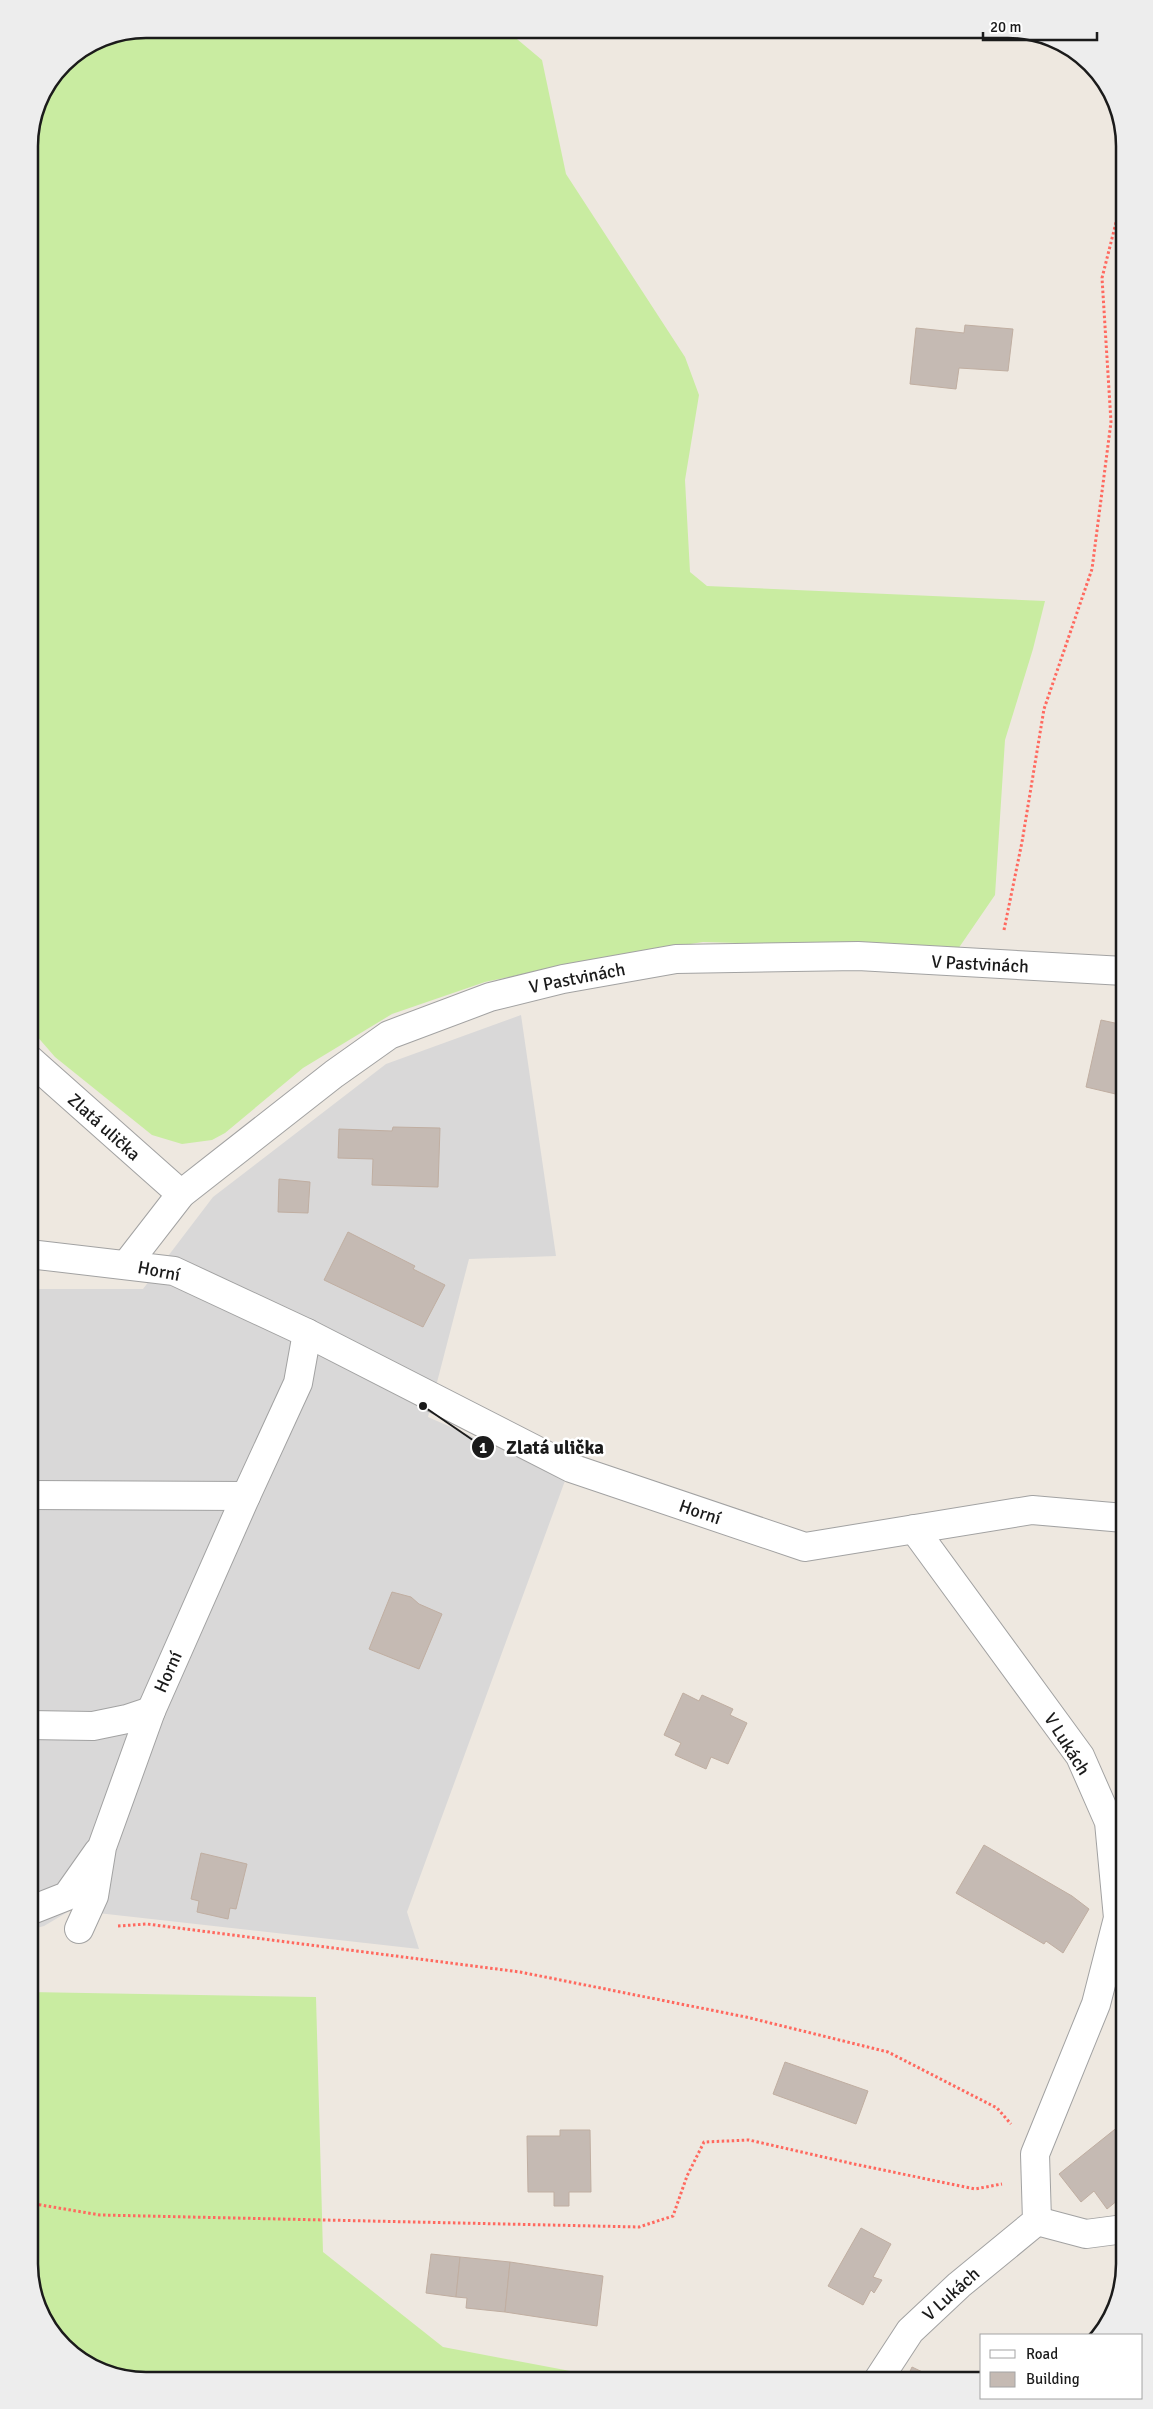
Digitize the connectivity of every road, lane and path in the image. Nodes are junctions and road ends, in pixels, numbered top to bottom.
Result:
1 (1116, 223) edge
2 (997, 965) junction
3 (1116, 971) edge
4 (38, 1067) edge
5 (181, 1194) junction
6 (38, 1255) edge
7 (126, 1265) junction
8 (307, 1333) junction
9 (38, 1494) edge
10 (246, 1496) junction
11 (1116, 1517) edge
12 (914, 1529) junction
13 (151, 1711) junction
14 (38, 1725) edge
15 (102, 1847) junction
16 (1116, 1897) edge
17 (38, 1907) edge
18 (1116, 1926) edge
19 (79, 1929) joint
20 (1036, 2166) junction
21 (38, 2205) edge
22 (1037, 2221) junction
23 (1116, 2231) edge
24 (883, 2372) edge

1 - 2 path
2 - 3 street, V Pastvinách
2 - 5 street, V Pastvinách
4 - 5 street, Zlatá ulička
5 - 7 street, V Pastvinách
6 - 7 street, Horní
7 - 8 street, Horní
8 - 10 street, Horní
8 - 12 street, Horní
9 - 10 street
10 - 13 street, Horní
11 - 12 street, Horní
12 - 16 street, V Lukách
13 - 14 street, Horní
13 - 15 street, Horní
15 - 17 street, Horní
15 - 19 street, Horní
18 - 20 street, V Lukách
19 - 20 path
20 - 21 path
20 - 22 street, V Lukách
22 - 23 street
22 - 24 street, V Lukách

